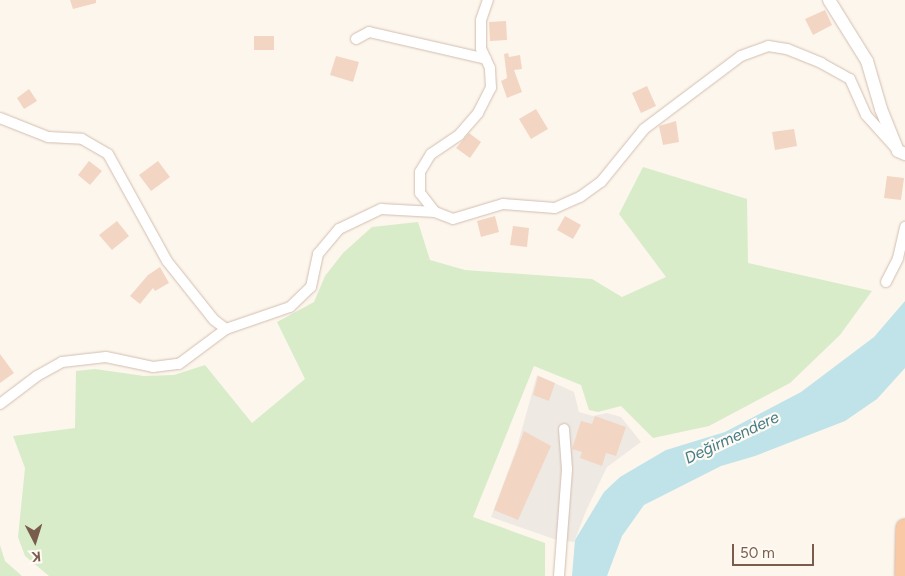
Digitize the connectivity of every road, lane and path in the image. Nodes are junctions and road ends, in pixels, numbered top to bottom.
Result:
1 (488, 0) edge
2 (829, 0) edge
3 (356, 39) dead end
4 (486, 59) junction
5 (0, 118) edge
6 (902, 152) edge
7 (435, 212) junction
8 (905, 227) edge
9 (886, 282) dead end
10 (226, 329) junction
11 (0, 404) edge
12 (564, 429) dead end
13 (905, 528) edge
14 (559, 576) edge
15 (904, 576) edge

1 - 4 street
2 - 6 street
3 - 4 street
4 - 7 street
5 - 10 street
6 - 7 street
7 - 10 street
8 - 9 street
10 - 11 street
12 - 14 street
13 - 15 highway

